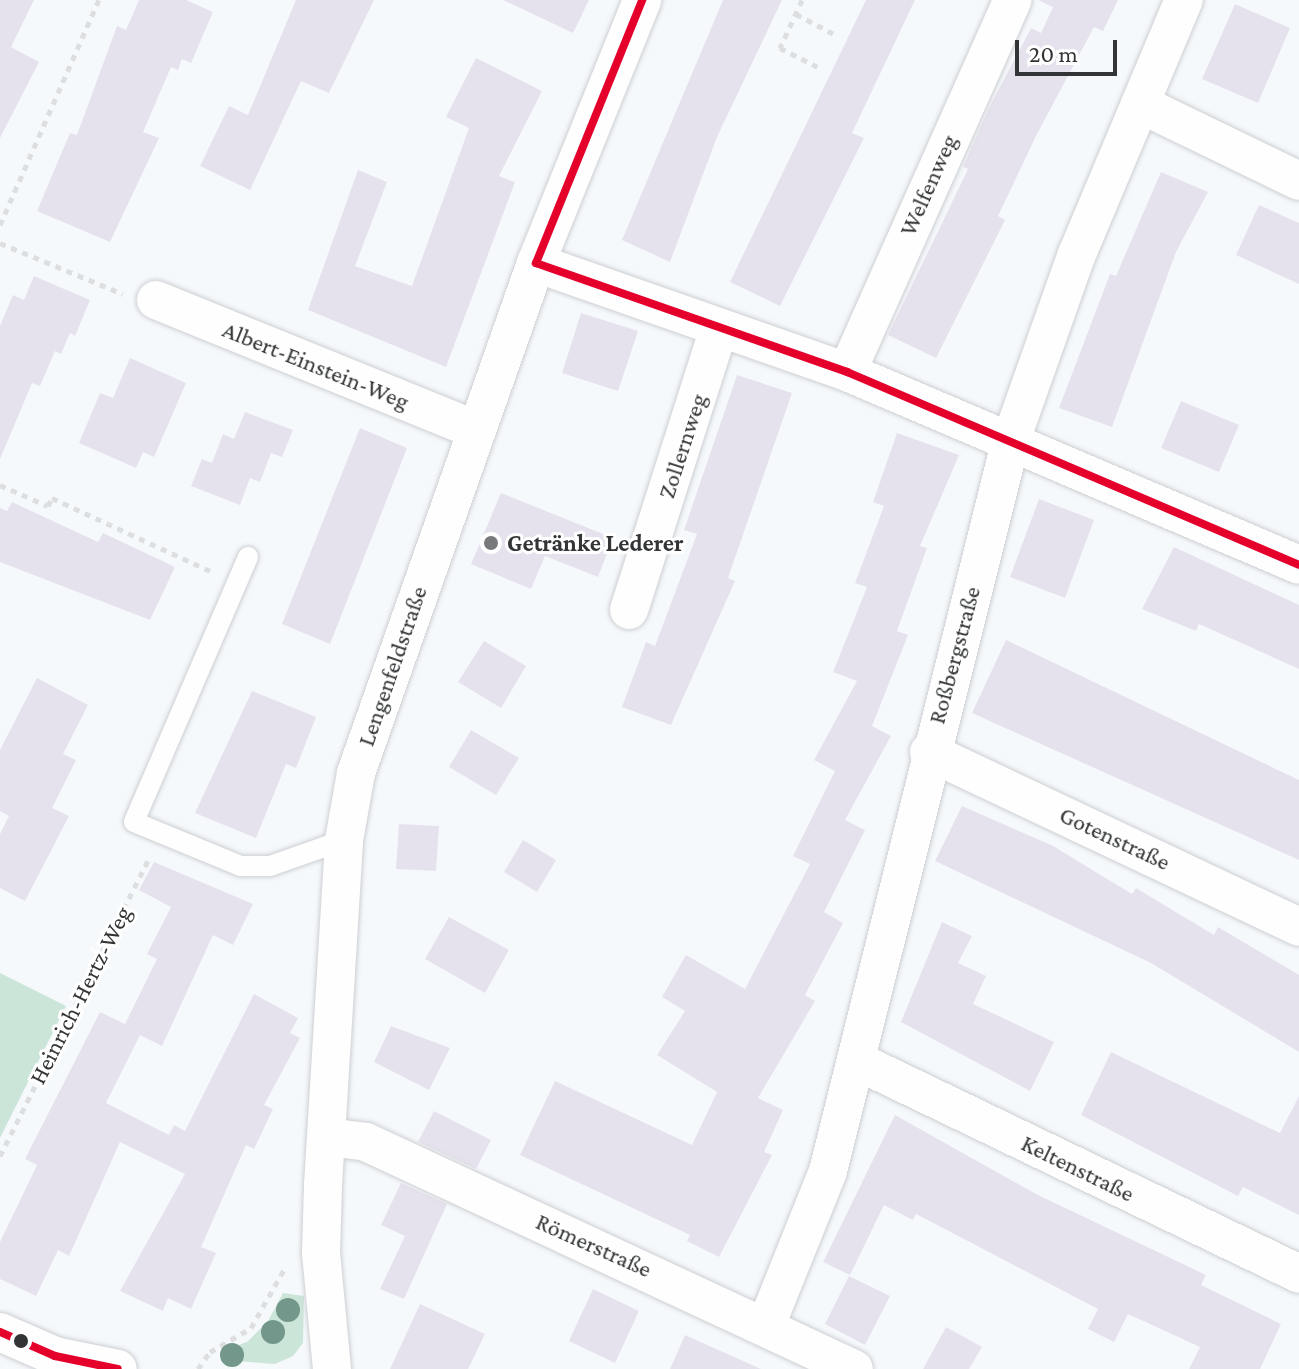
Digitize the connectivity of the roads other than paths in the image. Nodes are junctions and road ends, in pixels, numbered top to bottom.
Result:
1 (642, 0) edge
2 (1013, 0) edge
3 (1184, 0) edge
4 (1140, 104) junction
5 (1299, 181) edge
6 (536, 263) junction
7 (156, 300) road end
8 (719, 328) junction
9 (847, 372) junction
10 (476, 430) junction
11 (1011, 440) junction
12 (248, 557) dead end
13 (1299, 565) edge
14 (629, 610) dead end
15 (929, 752) junction
16 (344, 840) junction
17 (1299, 927) edge
18 (857, 1061) junction
19 (327, 1137) junction
20 (1299, 1274) edge
21 (767, 1323) junction
22 (0, 1332) edge
23 (99, 1368) edge
24 (332, 1369) edge
25 (854, 1369) edge

1 - 6 street, Lengenfeldstraße
2 - 9 street, Welfenweg
3 - 4 street, Roßbergstraße
4 - 5 street
4 - 11 street, Roßbergstraße
6 - 8 street
6 - 10 street, Lengenfeldstraße
7 - 10 street, Albert-Einstein-Weg
8 - 9 street
8 - 14 street, Zollernweg
9 - 11 street
10 - 16 street, Lengenfeldstraße
11 - 13 street
11 - 15 street, Roßbergstraße
12 - 16 lane
15 - 17 street, Gotenstraße
15 - 18 street, Roßbergstraße
16 - 19 street, Lengenfeldstraße
18 - 20 street, Keltenstraße
18 - 21 street, Roßbergstraße
19 - 21 street, Römerstraße
19 - 24 street, Lengenfeldstraße
21 - 25 street, Römerstraße
22 - 23 street

